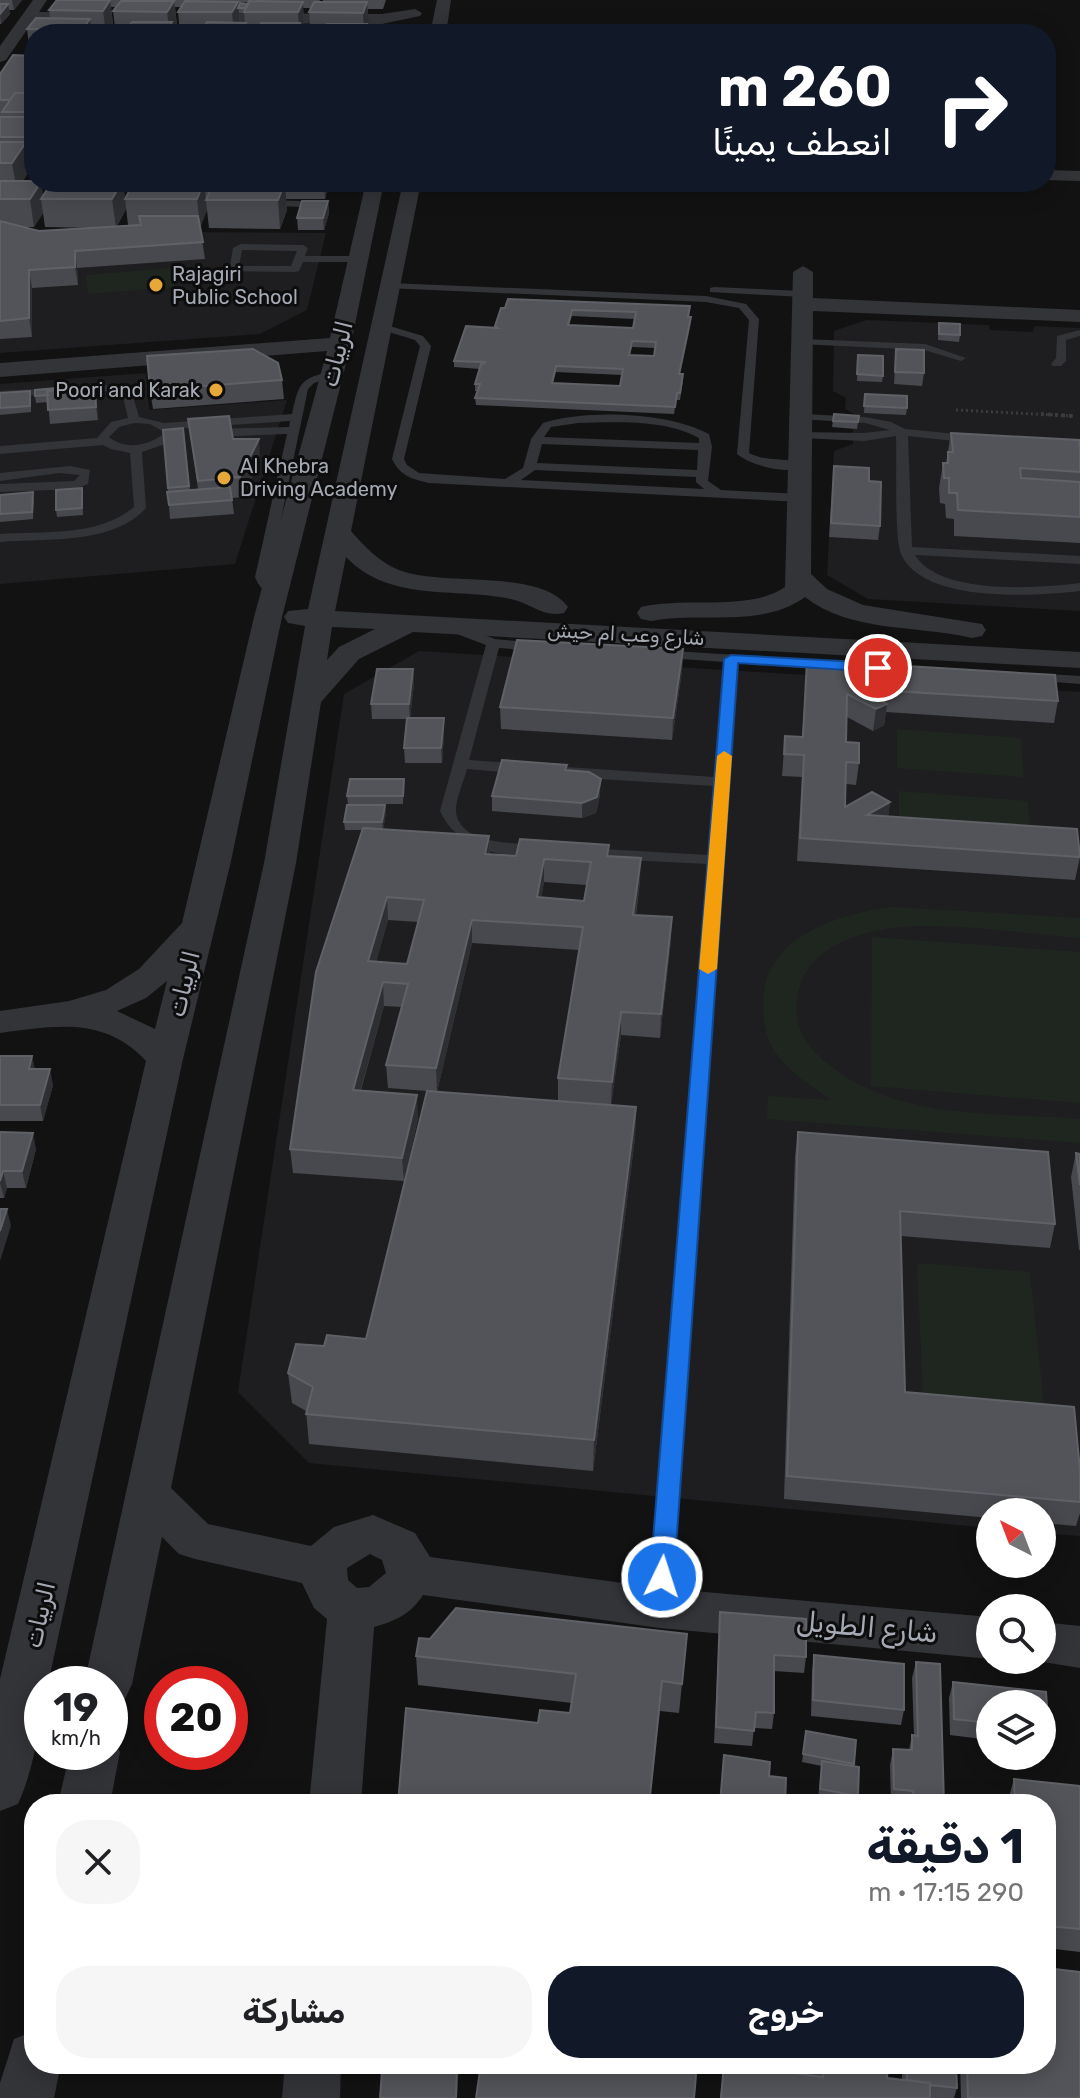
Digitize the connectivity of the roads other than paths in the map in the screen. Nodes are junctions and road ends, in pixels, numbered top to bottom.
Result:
1 (40, 0) edge
2 (444, 0) edge
3 (27, 16) junction
4 (120, 17) dead end
5 (181, 18) dead end
6 (413, 18) edge
7 (440, 24) edge
8 (0, 57) edge
9 (1056, 175) edge
10 (1080, 176) edge
11 (262, 192) edge
12 (373, 192) edge
13 (410, 192) edge
14 (243, 203) edge
15 (258, 203) junction
16 (302, 204) edge
17 (300, 259) junction
18 (358, 259) junction
19 (392, 282) junction
20 (803, 290) junction
21 (1080, 316) edge
22 (383, 327) junction
23 (1080, 333) edge
24 (803, 342) junction
25 (340, 344) junction
26 (961, 358) dead end
27 (1057, 364) dead end
28 (0, 370) edge
29 (332, 374) junction
30 (0, 394) edge
31 (134, 420) junction
32 (295, 423) junction
33 (802, 426) junction
34 (166, 431) junction
35 (902, 432) junction
36 (103, 437) junction
37 (985, 439) edge
38 (538, 440) junction
39 (0, 441) edge
40 (706, 447) junction
41 (136, 448) junction
42 (0, 450) edge
43 (531, 466) junction
44 (801, 466) junction
45 (702, 474) junction
46 (0, 477) edge
47 (507, 483) junction
48 (0, 488) edge
49 (720, 494) junction
50 (801, 498) junction
51 (339, 533) junction
52 (0, 538) edge
53 (906, 551) junction
54 (1080, 560) edge
55 (801, 579) junction
56 (1080, 587) edge
57 (272, 604) junction
58 (323, 606) junction
59 (554, 607) junction
60 (651, 613) junction
61 (412, 622) junction
62 (444, 624) junction
63 (972, 630) junction
64 (1079, 642) edge
65 (493, 643) junction
66 (558, 648) edge
67 (637, 653) edge
68 (820, 655) junction
69 (731, 659) junction
70 (851, 666) edge
71 (1019, 676) edge
72 (1080, 680) edge
73 (306, 702) junction
74 (460, 764) junction
75 (722, 782) junction
76 (716, 860) junction
77 (198, 927) junction
78 (66, 1013) junction
79 (0, 1022) edge
80 (165, 1059) junction
81 (146, 1492) junction
82 (323, 1568) junction
83 (411, 1574) junction
84 (352, 1607) junction
85 (660, 1608) junction
86 (976, 1637) edge
87 (1056, 1644) edge
88 (1080, 1647) edge
89 (112, 1666) edge
90 (91, 1770) edge
91 (0, 1787) edge
92 (86, 1794) edge
93 (336, 1794) edge
94 (31, 2074) edge
95 (312, 2074) edge
96 (25, 2098) edge
97 (311, 2098) edge

1 - 3 street
2 - 7 street
3 - 4 street
3 - 8 street
5 - 6 street
9 - 10 street
11 - 15 lane
12 - 18 street, الربيات
13 - 19 street, الربيات
14 - 15 lane
15 - 16 lane
17 - 17 lane
17 - 18 lane
18 - 25 street, الربيات
19 - 20 lane
19 - 22 street, الربيات
19 - 44 lane
20 - 21 street
20 - 24 street
22 - 47 lane
22 - 51 street, الربيات
23 - 27 lane
24 - 26 lane
24 - 33 street
25 - 28 street
25 - 29 street, الربيات
29 - 32 lane
29 - 57 street, الربيات
30 - 31 lane
31 - 34 lane
31 - 36 lane
32 - 34 lane
32 - 57 lane
33 - 35 lane
33 - 44 street
34 - 41 lane
35 - 37 lane
35 - 53 lane
36 - 39 lane
36 - 41 lane
36 - 42 lane
38 - 40 lane
38 - 40 lane
38 - 43 lane
40 - 45 lane
41 - 52 lane
43 - 45 lane
43 - 47 lane
44 - 50 street
45 - 49 lane
46 - 48 lane
47 - 49 lane
49 - 50 lane
50 - 55 street
51 - 58 street, الربيات
51 - 59 street
53 - 54 lane
53 - 56 lane
55 - 60 street
55 - 63 street
57 - 58 street, شارع وعب ام حيش
57 - 77 street, الربيات
58 - 59 street, شارع وعب ام حيش
58 - 61 street, شارع وعب ام حيش
58 - 73 street, الربيات
59 - 60 street, شارع وعب ام حيش
60 - 63 street, شارع وعب ام حيش
61 - 62 street, شارع وعب ام حيش
61 - 73 street
62 - 65 lane
62 - 68 street, شارع وعب ام حيش
63 - 64 street, شارع وعب ام حيش
64 - 68 street, شارع وعب ام حيش
65 - 66 lane
65 - 74 lane
67 - 69 lane
68 - 69 lane
68 - 70 lane
69 - 75 lane
71 - 72 lane
73 - 81 street, الربيات
74 - 75 lane
74 - 76 lane
75 - 76 lane
76 - 85 lane
77 - 78 street
77 - 80 street, الربيات
78 - 79 street
78 - 80 street
80 - 91 street, الربيات
81 - 82 street
81 - 89 street, الربيات
82 - 83 street
82 - 84 street
83 - 84 street
83 - 85 street, شارع الطويل
84 - 93 street
85 - 86 street, شارع الطويل
87 - 88 street
90 - 92 street
94 - 96 street
95 - 97 street

